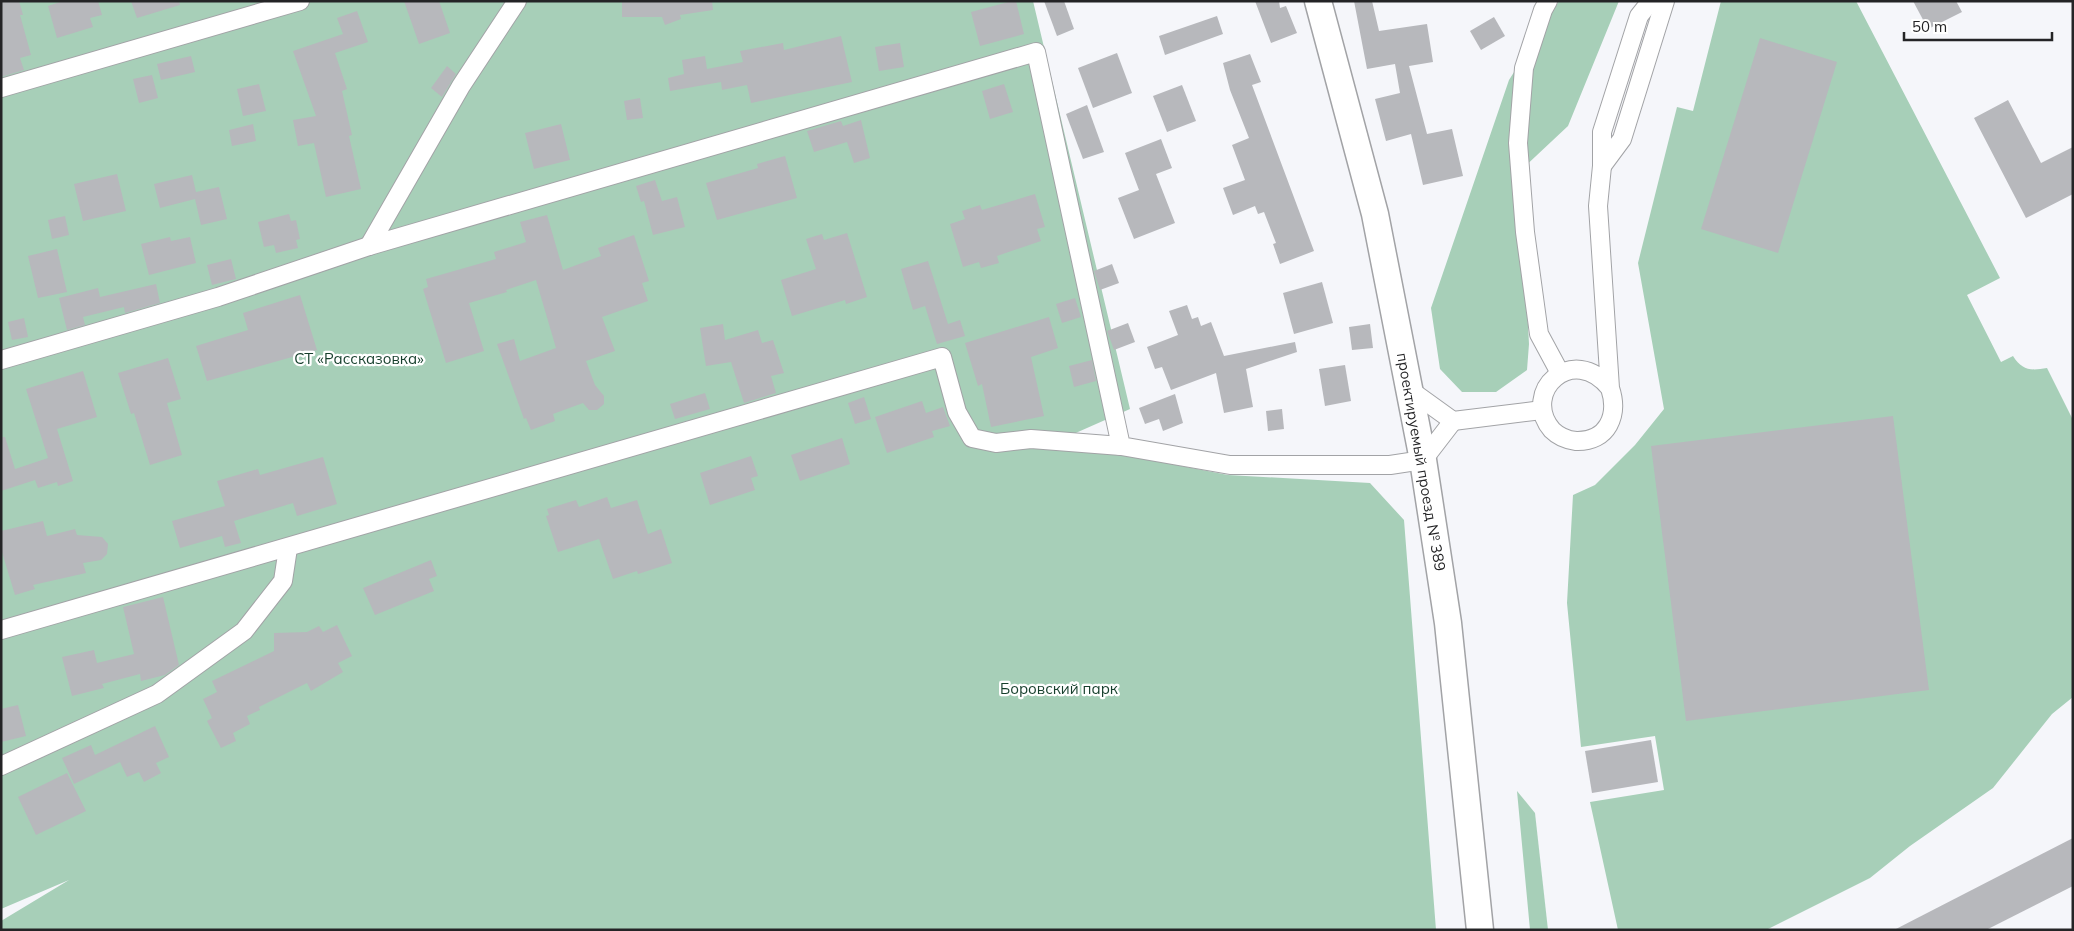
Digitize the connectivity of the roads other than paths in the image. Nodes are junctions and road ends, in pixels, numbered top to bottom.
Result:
1 (300, 1) edge
2 (517, 1) edge
3 (1318, 1) edge
4 (1548, 1) edge
5 (1651, 1) edge
6 (1665, 1) edge
7 (1, 88) edge
8 (1602, 166) junction
9 (370, 246) junction
10 (1, 360) edge
11 (1560, 373) junction
12 (1610, 388) junction
13 (1410, 390) junction
14 (1542, 410) junction
15 (1453, 421) junction
16 (1121, 446) junction
17 (1423, 460) junction
18 (288, 548) junction
19 (1, 630) edge
20 (1, 766) edge
21 (1480, 930) edge

1 - 7 street
2 - 9 street
3 - 13 main road, проектируемый проезд № 389
4 - 11 street
5 - 8 street
6 - 8 street
8 - 12 street
9 - 10 street
9 - 16 street
11 - 12 street
11 - 14 street
12 - 14 street
13 - 15 street
13 - 17 main road, проектируемый проезд № 389
14 - 15 street
15 - 17 street
16 - 17 street
16 - 18 street
17 - 21 main road, проектируемый проезд № 389
18 - 19 street
18 - 20 street

